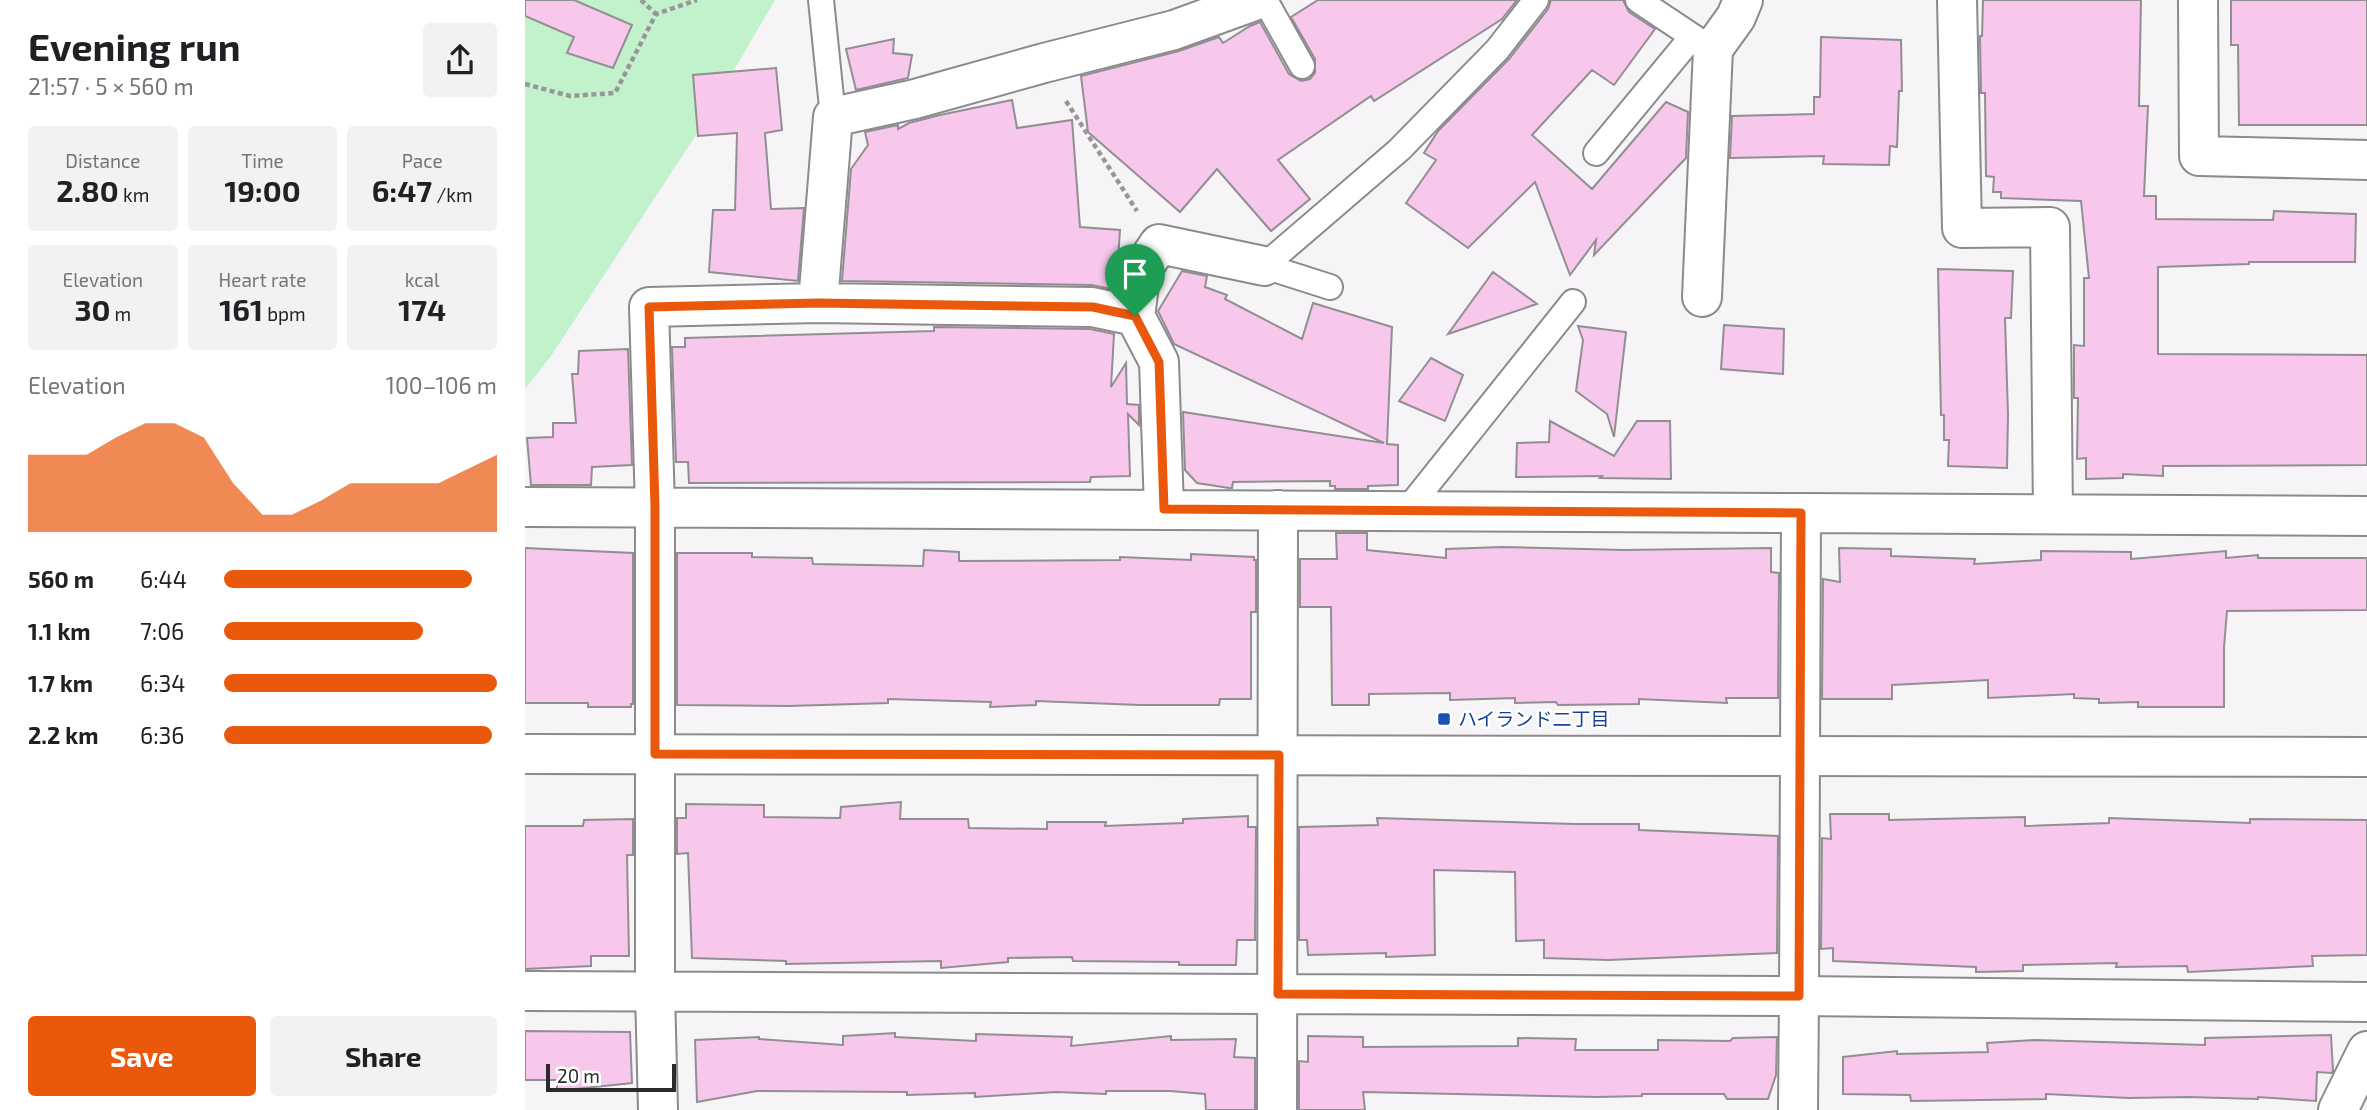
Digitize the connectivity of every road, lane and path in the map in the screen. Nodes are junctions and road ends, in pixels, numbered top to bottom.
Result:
1 (641, 0) edge
2 (697, 0) edge
3 (821, 0) edge
4 (1257, 0) edge
5 (1265, 0) edge
6 (1536, 0) edge
7 (1638, 0) edge
8 (1743, 0) edge
9 (1957, 0) edge
10 (2198, 0) edge
11 (656, 14) junction
12 (1702, 43) junction
13 (1044, 63) junction
14 (1302, 66) dead end
15 (525, 84) edge
16 (833, 117) junction
17 (1596, 153) dead end
18 (2367, 160) edge
19 (1159, 244) junction
20 (1264, 266) junction
21 (1330, 287) dead end
22 (1702, 297) dead end
23 (1573, 302) dead end
24 (818, 303) junction
25 (1135, 316) junction
26 (525, 507) edge
27 (655, 507) junction
28 (1164, 509) junction
29 (1278, 510) junction
30 (1408, 510) junction
31 (1801, 513) junction
32 (2053, 513) junction
33 (2367, 516) edge
34 (525, 754) edge
35 (655, 754) junction
36 (1279, 755) junction
37 (1800, 757) junction
38 (2367, 757) edge
39 (525, 991) edge
40 (655, 991) junction
41 (1278, 994) junction
42 (1799, 996) junction
43 (2367, 1002) edge
44 (2367, 1051) edge
45 (657, 1110) edge
46 (1277, 1110) edge
47 (1798, 1110) edge
48 (2339, 1110) edge

1 - 11 path
2 - 11 path
3 - 16 lane
4 - 13 street
5 - 14 lane
6 - 20 lane
7 - 12 lane
8 - 12 street
9 - 32 street
10 - 18 street
11 - 15 path
12 - 17 lane
12 - 22 street
13 - 16 street
13 - 19 path
16 - 24 street
19 - 20 street
19 - 25 street
20 - 21 lane
23 - 30 lane
24 - 25 street
24 - 27 street
25 - 28 street
26 - 27 street
27 - 28 street
27 - 35 street
28 - 29 street
29 - 30 street
29 - 36 street
30 - 31 street
31 - 32 street
31 - 37 street
32 - 33 street
34 - 35 street
35 - 36 street
35 - 40 street
36 - 37 street
36 - 41 street
37 - 38 street
37 - 42 street
39 - 40 street
40 - 41 street
40 - 45 street
41 - 42 street
41 - 46 street
42 - 43 street
42 - 47 street
44 - 48 street

